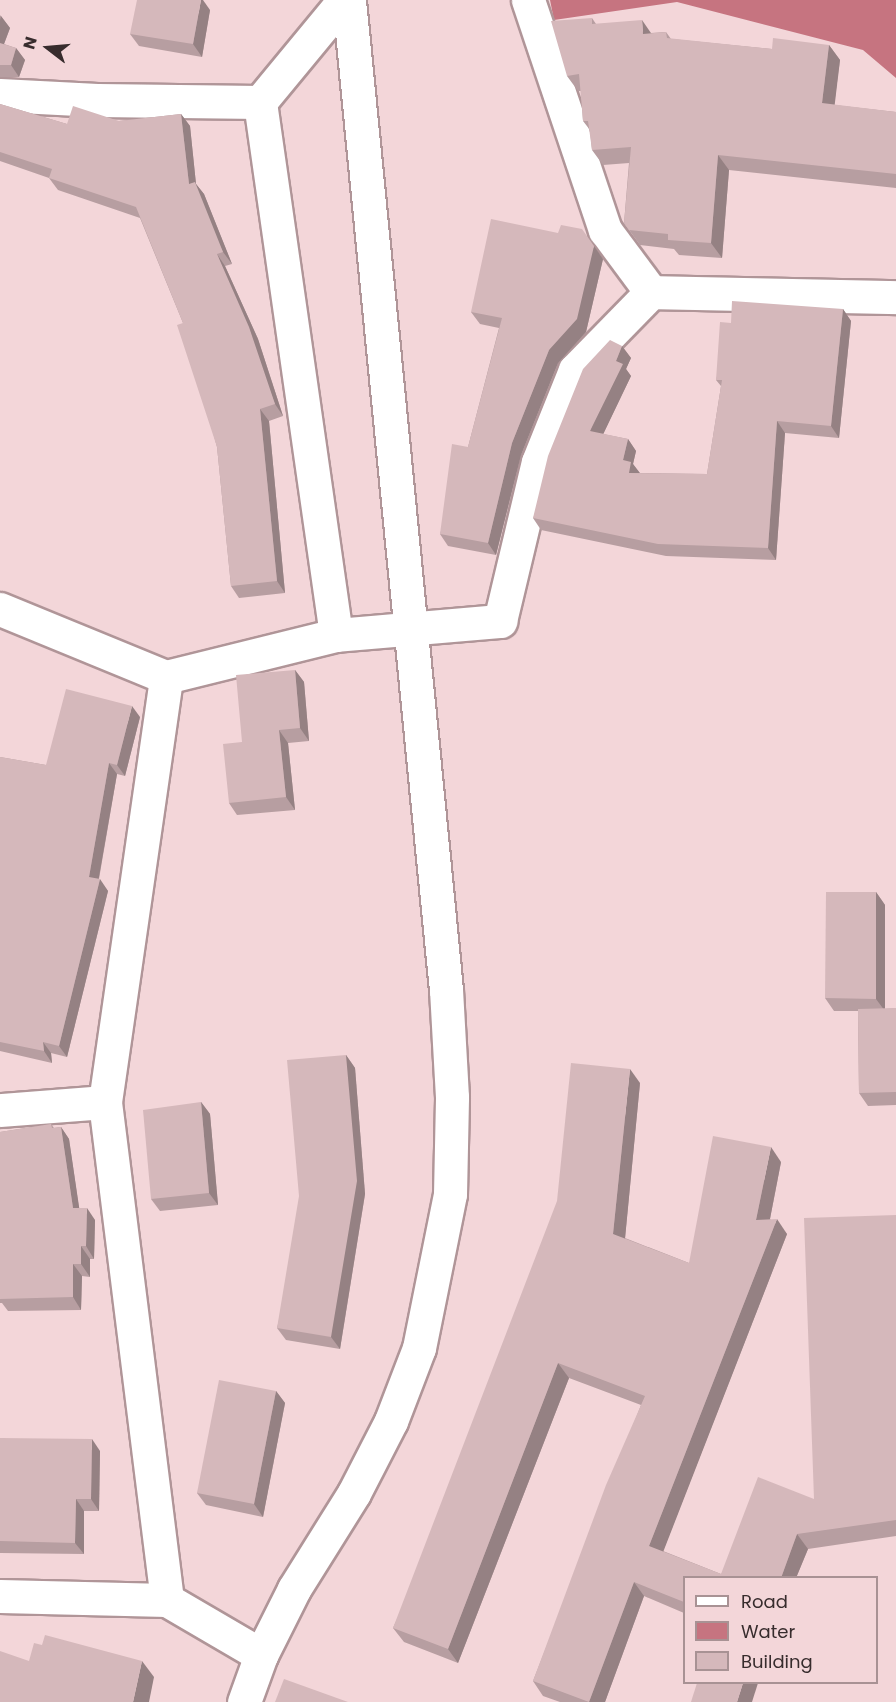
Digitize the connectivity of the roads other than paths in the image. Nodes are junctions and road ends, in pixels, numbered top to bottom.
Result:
1 (344, 0) edge
2 (349, 0) edge
3 (528, 0) edge
4 (0, 95) edge
5 (260, 102) junction
6 (651, 292) junction
7 (896, 297) edge
8 (0, 609) edge
9 (409, 626) junction
10 (336, 635) junction
11 (166, 677) junction
12 (105, 1102) junction
13 (0, 1110) edge
14 (0, 1596) edge
15 (167, 1600) junction
16 (261, 1655) junction
17 (244, 1702) edge

1 - 5 street
2 - 9 street
3 - 6 street
4 - 5 street
5 - 10 street
6 - 7 street
6 - 9 street
8 - 11 street
9 - 10 street
9 - 16 street
10 - 11 street
11 - 12 street
12 - 13 street
12 - 15 street
14 - 15 street
15 - 16 street
16 - 17 street

